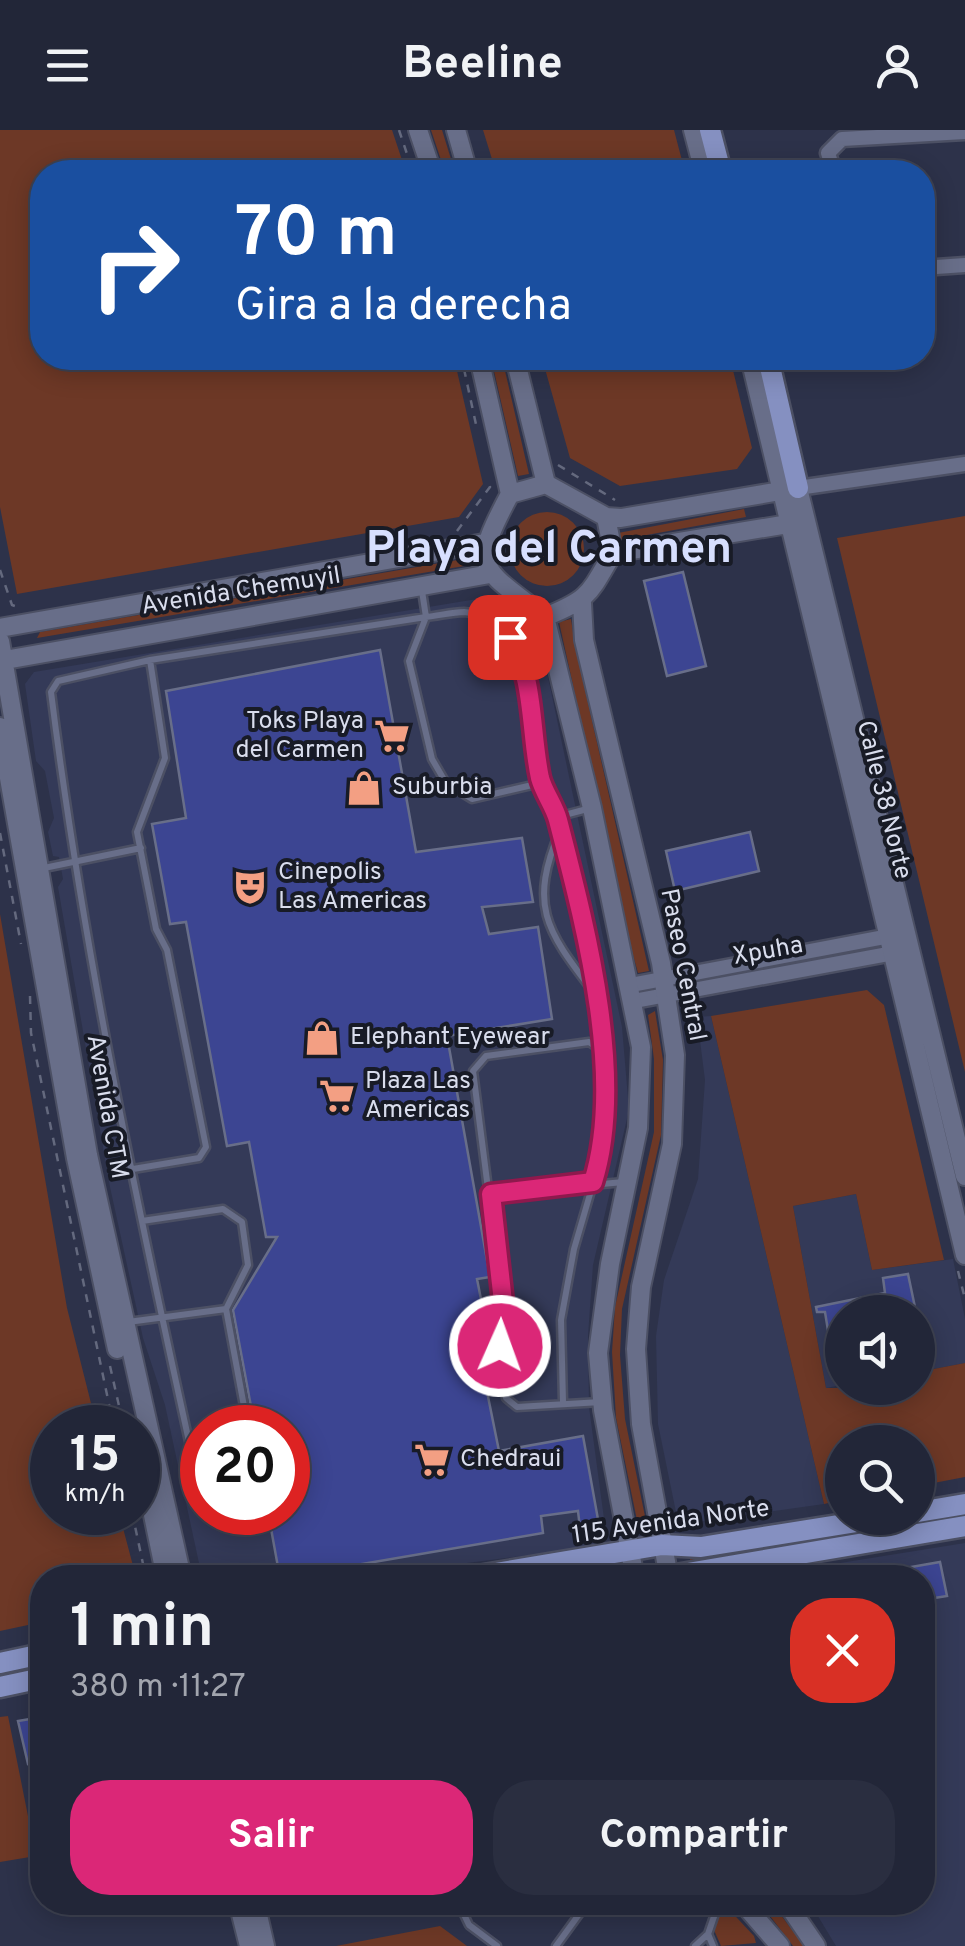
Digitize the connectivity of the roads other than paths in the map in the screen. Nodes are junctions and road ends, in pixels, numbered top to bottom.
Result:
1 (418, 130) edge
2 (456, 130) edge
3 (693, 130) edge
4 (710, 130) edge
5 (965, 132) edge
6 (428, 160) edge
7 (465, 160) edge
8 (701, 160) edge
9 (717, 160) edge
10 (830, 160) edge
11 (965, 265) edge
12 (935, 267) edge
13 (482, 370) edge
14 (517, 370) edge
15 (754, 370) edge
16 (770, 370) edge
17 (965, 464) edge
18 (546, 484) junction
19 (790, 489) junction
20 (510, 494) junction
21 (612, 510) junction
22 (798, 523) junction
23 (484, 543) junction
24 (613, 554) junction
25 (490, 574) junction
26 (422, 589) junction
27 (582, 603) junction
28 (426, 617) junction
29 (545, 617) junction
30 (0, 628) edge
31 (1, 654) edge
32 (150, 660) junction
33 (0, 726) edge
34 (541, 783) junction
35 (592, 808) junction
36 (557, 816) junction
37 (560, 829) junction
38 (140, 848) junction
39 (77, 860) junction
40 (33, 871) junction
41 (900, 942) junction
42 (665, 986) junction
43 (633, 993) junction
44 (595, 994) junction
45 (604, 1052) junction
46 (133, 1169) junction
47 (965, 1176) edge
48 (593, 1182) junction
49 (626, 1182) junction
50 (491, 1194) junction
51 (142, 1221) junction
52 (965, 1255) edge
53 (226, 1308) junction
54 (163, 1318) junction
55 (117, 1324) junction
56 (564, 1402) junction
57 (602, 1402) junction
58 (130, 1405) edge
59 (181, 1405) edge
60 (244, 1405) edge
61 (965, 1504) edge
62 (935, 1509) edge
63 (965, 1526) edge
64 (825, 1527) edge
65 (157, 1535) edge
66 (662, 1546) junction
67 (630, 1552) junction
68 (163, 1565) edge
69 (179, 1565) edge
70 (548, 1565) edge
71 (632, 1565) edge
72 (666, 1565) edge
73 (739, 1565) edge
74 (30, 1657) edge
75 (0, 1663) edge
76 (30, 1681) edge
77 (0, 1687) edge
78 (241, 1915) edge
79 (258, 1915) edge
80 (464, 1915) edge
81 (579, 1915) edge
82 (715, 1915) edge
83 (753, 1915) edge
84 (795, 1915) edge
85 (708, 1934) junction
86 (777, 1945) edge
87 (249, 1946) edge
88 (265, 1946) edge
89 (497, 1946) edge
90 (556, 1946) edge
91 (695, 1946) edge
92 (713, 1946) edge
93 (816, 1946) edge

1 - 6 main road
2 - 7 main road
3 - 8 main road
4 - 9 main road
5 - 10 street
11 - 12 street
13 - 20 main road
14 - 18 main road
15 - 19 main road, Calle 38 Norte
16 - 19 main road, Calle 38 Norte
17 - 19 street
18 - 20 main road
18 - 21 main road
19 - 21 main road
19 - 22 main road, Calle 38 Norte
20 - 23 main road
21 - 24 main road
22 - 24 main road
22 - 41 main road, Calle 38 Norte
23 - 25 main road
23 - 30 main road, Avenida Chemuyil
24 - 27 main road
25 - 26 main road, Avenida Chemuyil
25 - 29 main road
26 - 28 lane
26 - 31 main road, Avenida Chemuyil
27 - 29 main road
27 - 42 main road, Paseo Central
28 - 32 lane
28 - 34 lane
28 - 34 lane
29 - 35 main road
31 - 40 main road, Avenida CTM
32 - 38 lane
32 - 39 lane
33 - 40 main road, Avenida CTM
34 - 36 lane
35 - 36 lane
35 - 43 main road
36 - 37 lane
37 - 44 lane
37 - 44 lane
38 - 39 lane
38 - 46 lane
39 - 40 lane
39 - 46 lane
40 - 55 main road, Avenida CTM
41 - 42 street, Xpuha
41 - 47 main road, Calle 38 Norte
41 - 52 main road, Calle 38 Norte
42 - 43 street, Xpuha
42 - 66 main road, Paseo Central
43 - 49 main road
44 - 45 lane
45 - 48 lane
45 - 50 lane
46 - 51 lane
48 - 49 lane
48 - 50 lane
48 - 56 lane
49 - 57 main road
50 - 56 lane
51 - 53 lane
51 - 54 lane
53 - 54 lane
53 - 60 lane
54 - 55 lane
54 - 59 lane
55 - 58 main road, Avenida CTM
55 - 69 main road, Avenida CTM
56 - 57 lane
57 - 67 main road
61 - 62 main road
63 - 73 main road, 115 Avenida Norte
64 - 66 main road, 115 Avenida Norte
65 - 68 main road
66 - 67 main road, 115 Avenida Norte
66 - 72 main road, Paseo Central
67 - 70 main road, 115 Avenida Norte
67 - 71 main road
74 - 75 main road
76 - 77 main road
78 - 87 main road
79 - 88 main road
80 - 89 lane
81 - 90 lane
82 - 85 lane
83 - 86 main road
84 - 93 main road
85 - 91 lane
85 - 92 lane

